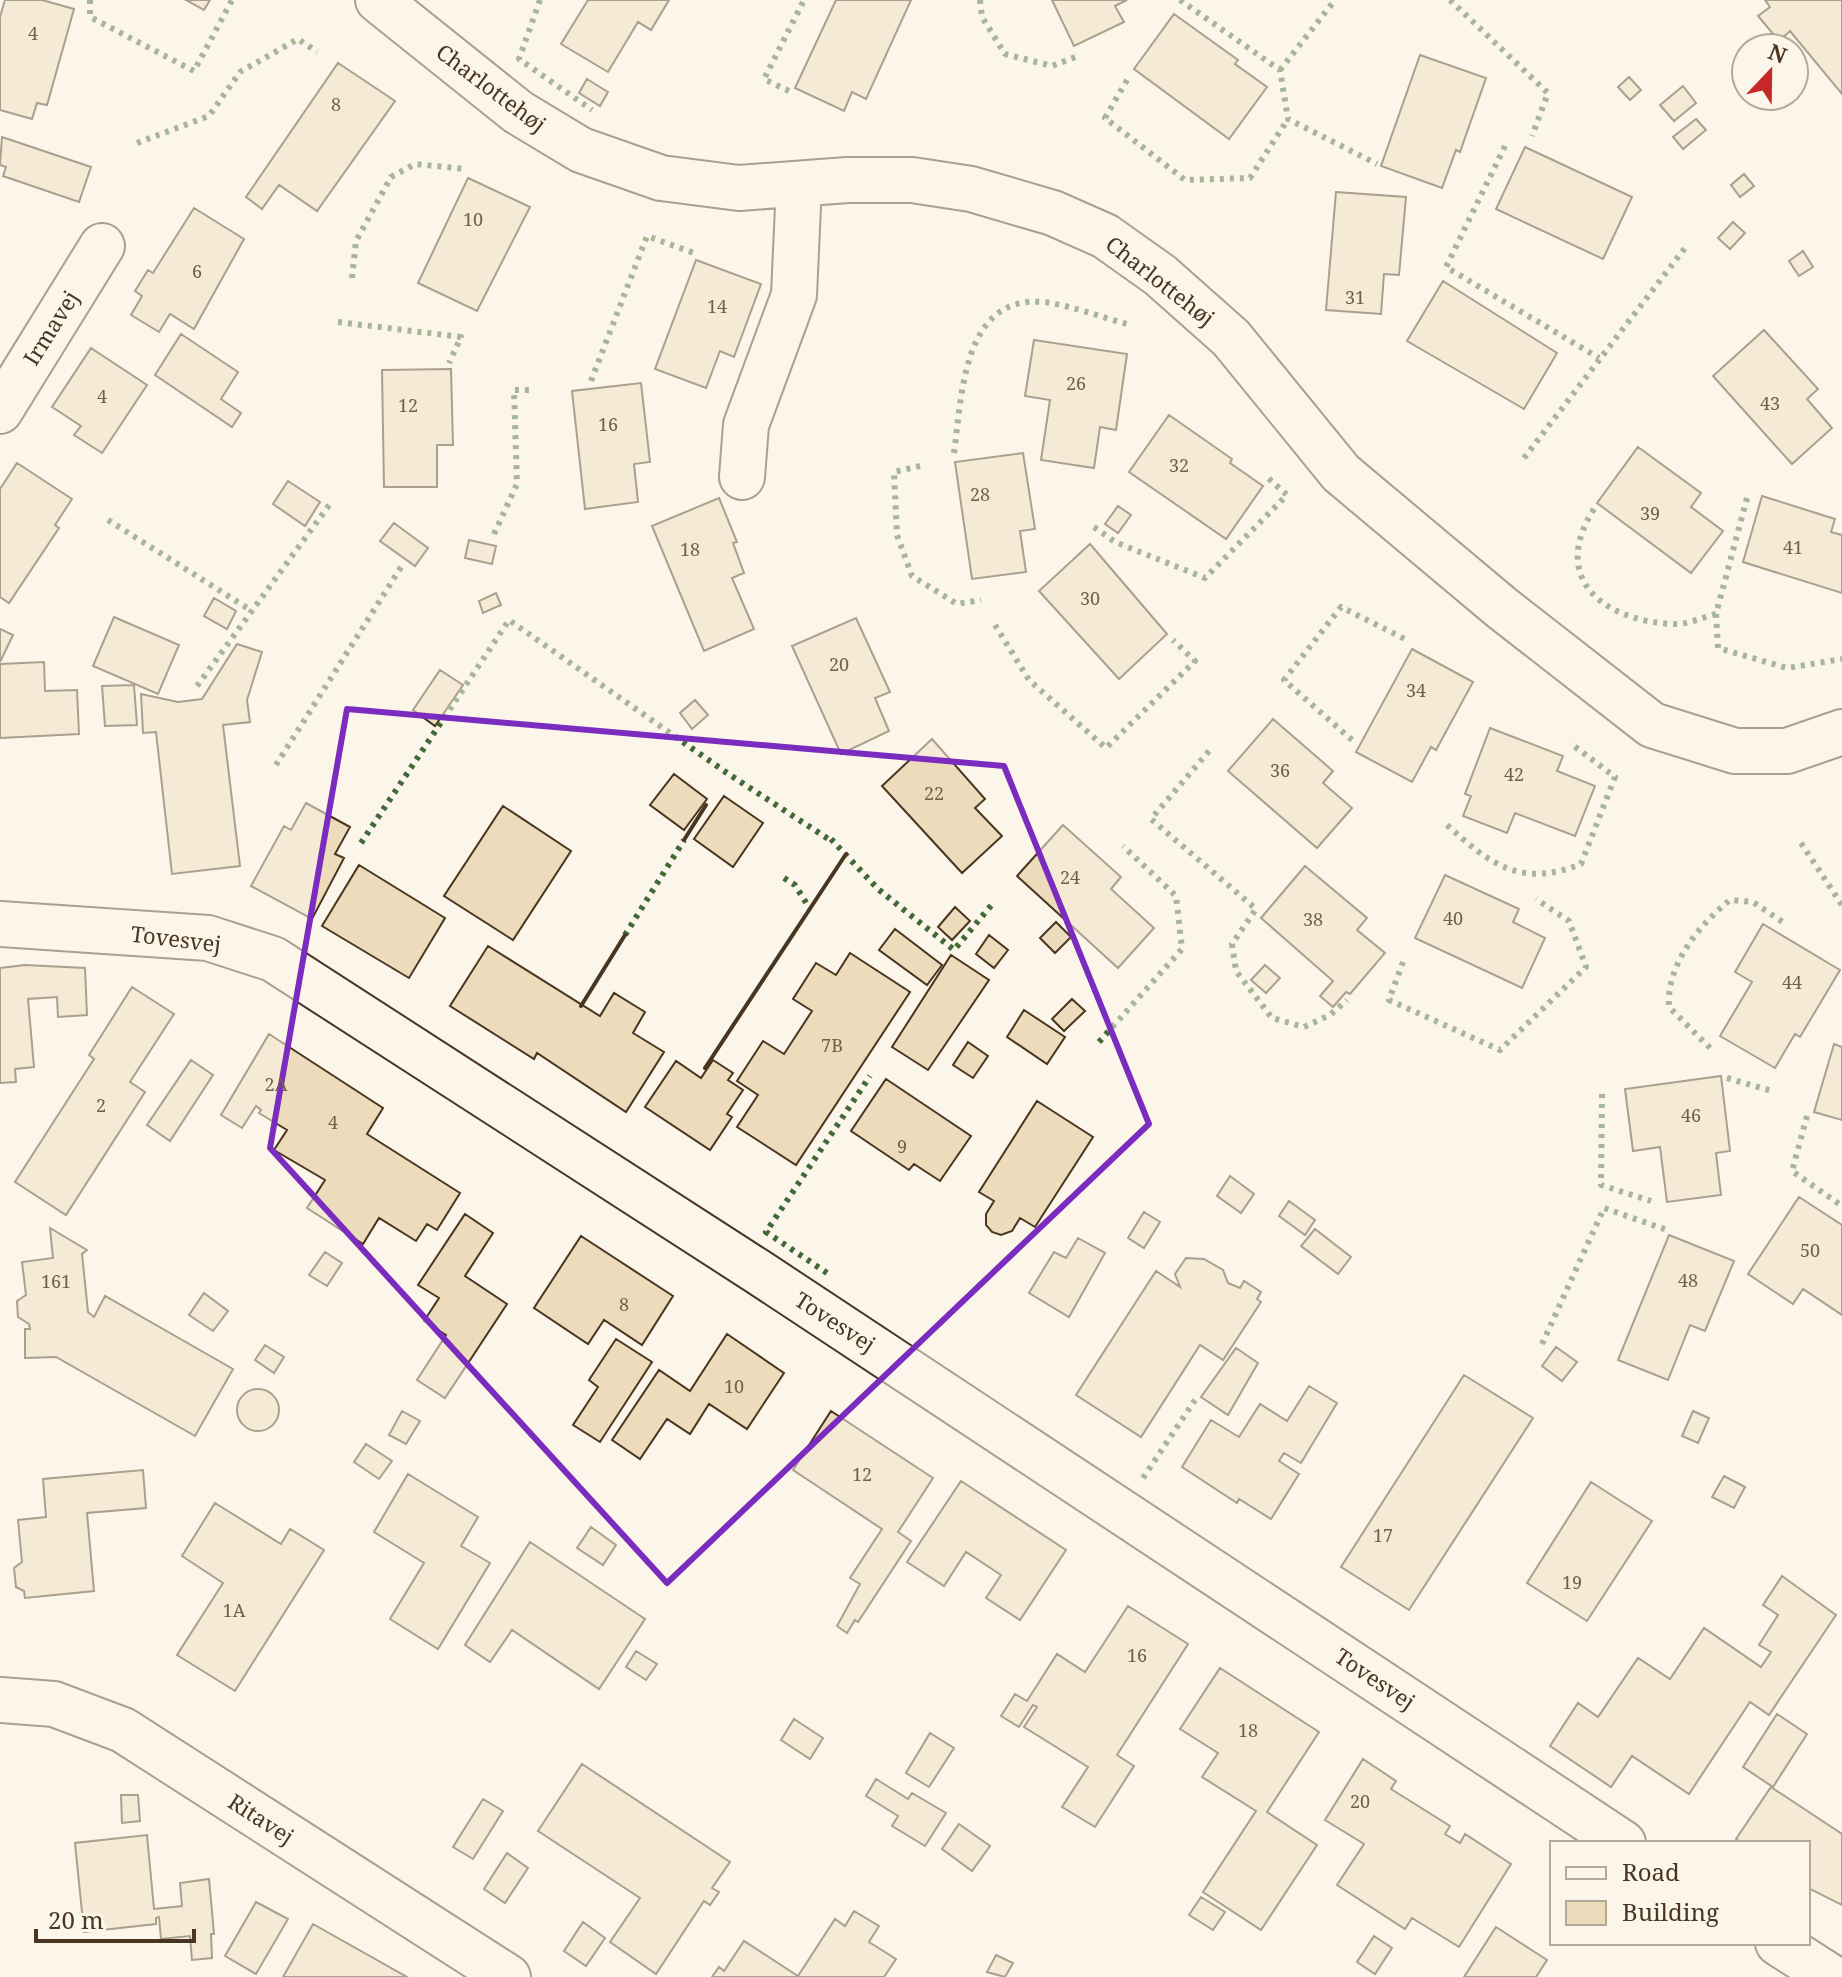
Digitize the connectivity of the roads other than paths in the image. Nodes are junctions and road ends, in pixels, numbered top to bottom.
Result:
1 (378, 0) edge
2 (799, 184) junction
3 (102, 246) dead end
4 (0, 411) edge
5 (742, 477) dead end
6 (1842, 732) edge
7 (0, 924) edge
8 (0, 1700) edge
9 (1620, 1841) edge
10 (1781, 1945) edge
11 (508, 1977) edge
12 (1831, 1977) edge

1 - 2 street, Charlottehøj
2 - 5 street
2 - 6 street, Charlottehøj
3 - 4 street, Irmavej
7 - 9 street, Tovesvej
8 - 11 street, Ritavej
10 - 12 street

